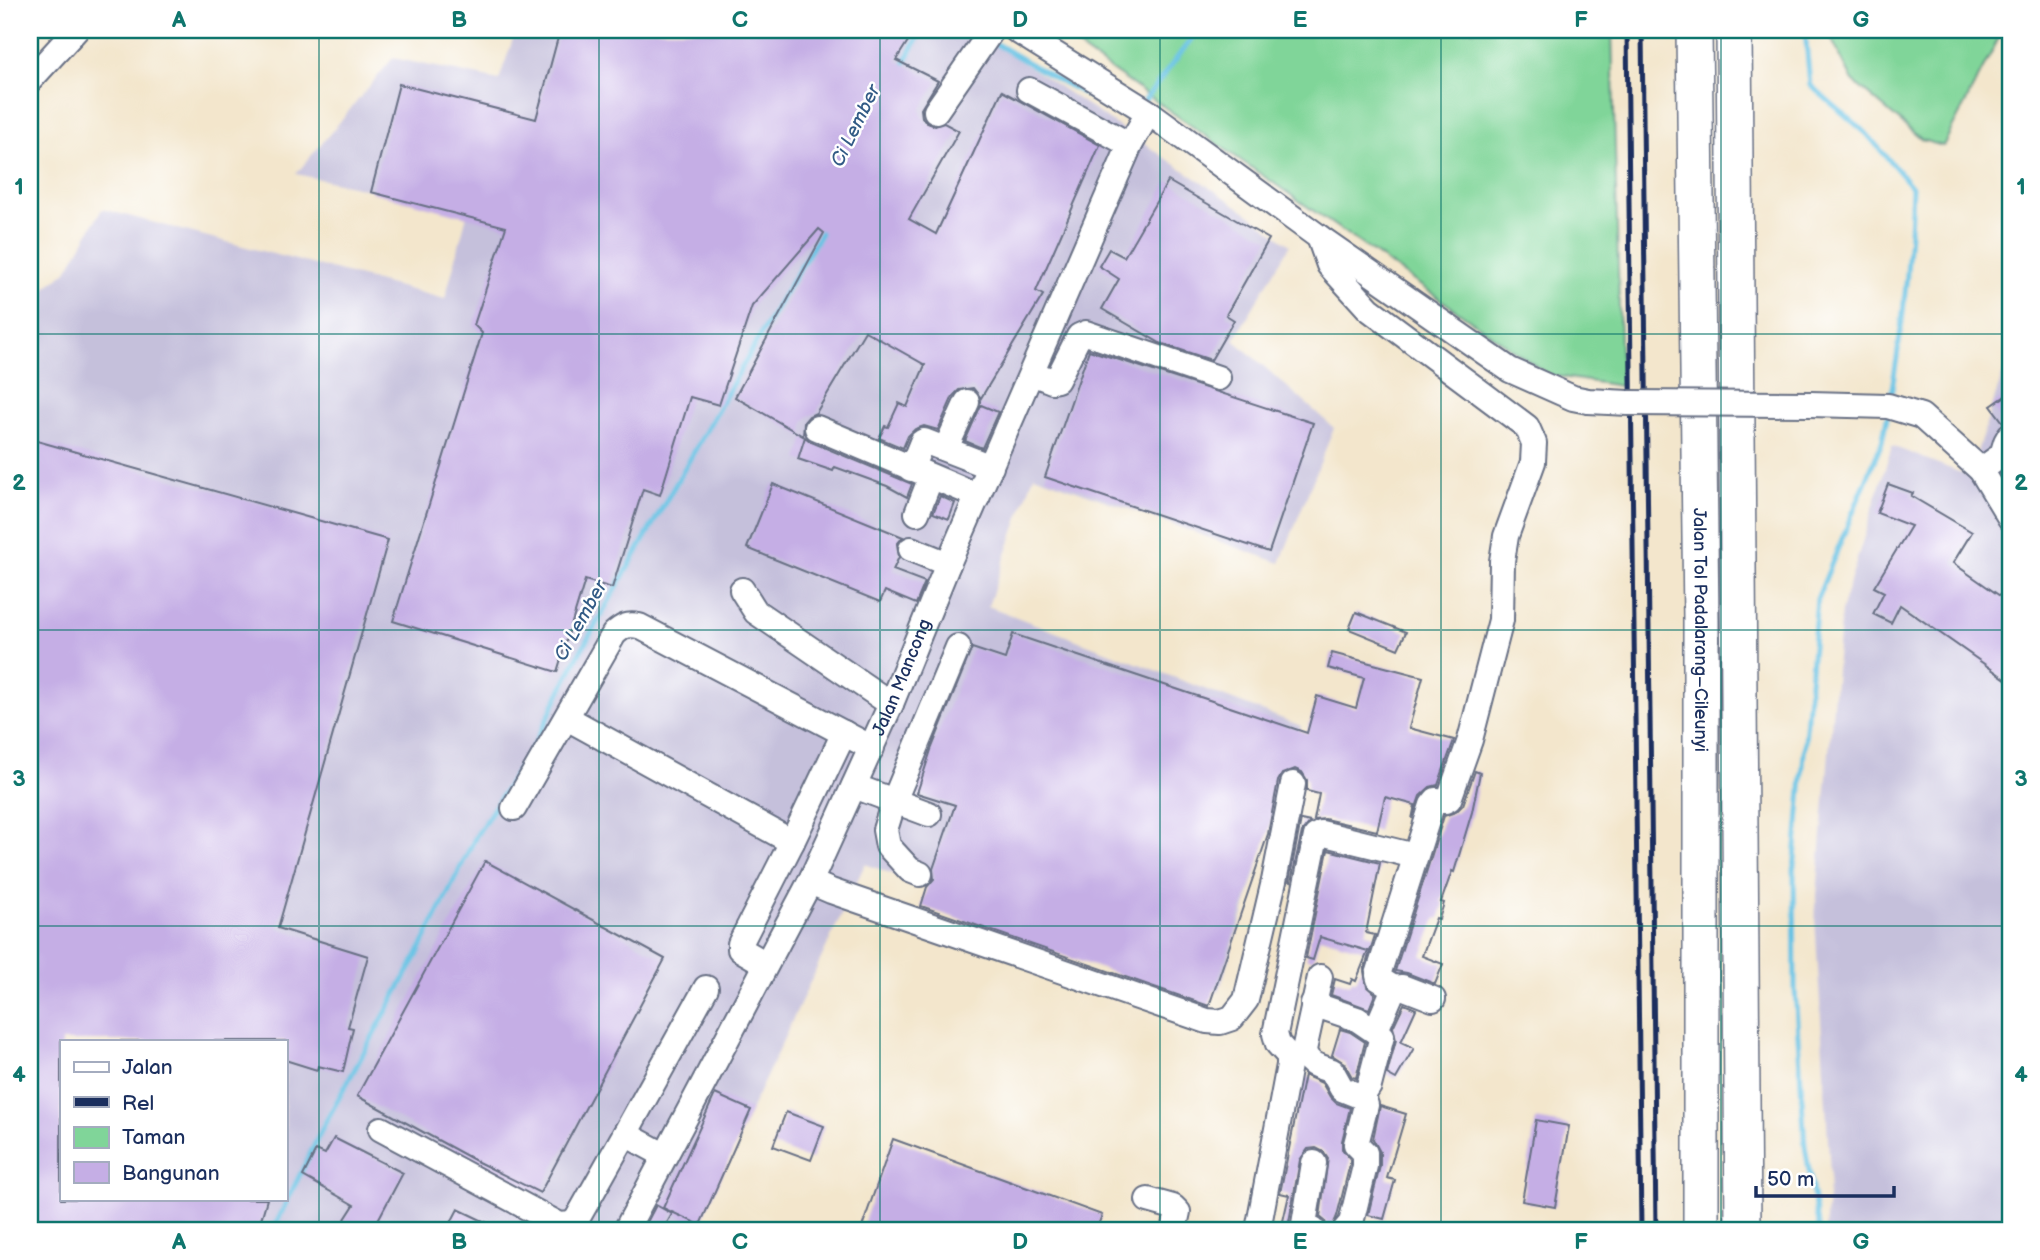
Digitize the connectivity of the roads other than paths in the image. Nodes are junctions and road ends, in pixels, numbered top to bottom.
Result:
1 (76, 30) edge
2 (1016, 30) edge
3 (1694, 30) edge
4 (1734, 30) edge
5 (987, 37) edge
6 (30, 80) edge
7 (1029, 90) dead end
8 (936, 111) dead end
9 (1139, 122) junction
10 (1319, 237) junction
11 (1032, 373) junction
12 (1218, 378) dead end
13 (967, 402) dead end
14 (817, 428) dead end
15 (2010, 435) edge
16 (946, 448) junction
17 (991, 467) junction
18 (1981, 470) junction
19 (921, 473) junction
20 (978, 496) junction
21 (917, 513) dead end
22 (2010, 518) edge
23 (911, 549) dead end
24 (948, 564) junction
25 (743, 590) dead end
26 (958, 648) dead end
27 (891, 704) junction
28 (567, 718) junction
29 (844, 733) junction
30 (872, 748) junction
31 (1293, 784) dead end
32 (854, 786) junction
33 (894, 801) junction
34 (514, 808) dead end
35 (929, 814) dead end
36 (792, 842) junction
37 (1415, 856) junction
38 (920, 874) dead end
39 (810, 882) junction
40 (766, 964) junction
41 (1320, 977) dead end
42 (706, 988) dead end
43 (1394, 988) junction
44 (1433, 999) dead end
45 (1313, 1004) junction
46 (1376, 1030) junction
47 (1362, 1097) junction
48 (381, 1129) dead end
49 (625, 1133) junction
50 (664, 1155) junction
51 (1314, 1163) dead end
52 (1148, 1200) dead end
53 (629, 1229) edge
54 (1174, 1230) edge
55 (1258, 1230) edge
56 (1313, 1230) edge
57 (1345, 1230) edge
58 (1701, 1230) edge
59 (1742, 1230) edge

1 - 6 street
2 - 9 street
3 - 58 highway, Jalan Tol Padalarang–Cileunyi
4 - 59 highway
5 - 8 street
7 - 9 street
9 - 10 street
9 - 11 street, Jalan Mancong
10 - 18 street, bridge
10 - 37 street
11 - 12 street
11 - 17 street, Jalan Mancong
13 - 16 street
14 - 19 street
15 - 18 street
16 - 17 street
16 - 19 street
17 - 20 street, Jalan Mancong
18 - 22 street
19 - 20 street
19 - 21 street
20 - 24 street, Jalan Mancong
23 - 24 street
24 - 27 street, Jalan Mancong
25 - 27 street
26 - 33 street
27 - 30 street, Jalan Mancong
28 - 29 street
28 - 34 street
28 - 36 street
29 - 30 street
29 - 36 street
30 - 32 street, Jalan Mancong
31 - 39 street
32 - 33 street
32 - 39 street, Jalan Mancong
33 - 35 street
33 - 38 street
36 - 40 street
37 - 43 street
37 - 55 street
39 - 40 street, Jalan Mancong
40 - 50 street, Jalan Mancong
41 - 45 street
42 - 49 street
43 - 44 street
43 - 46 street
45 - 46 street
45 - 47 street
46 - 47 street
47 - 57 street
48 - 49 street
49 - 50 street
50 - 53 street, Jalan Mancong
51 - 56 street
52 - 54 street

